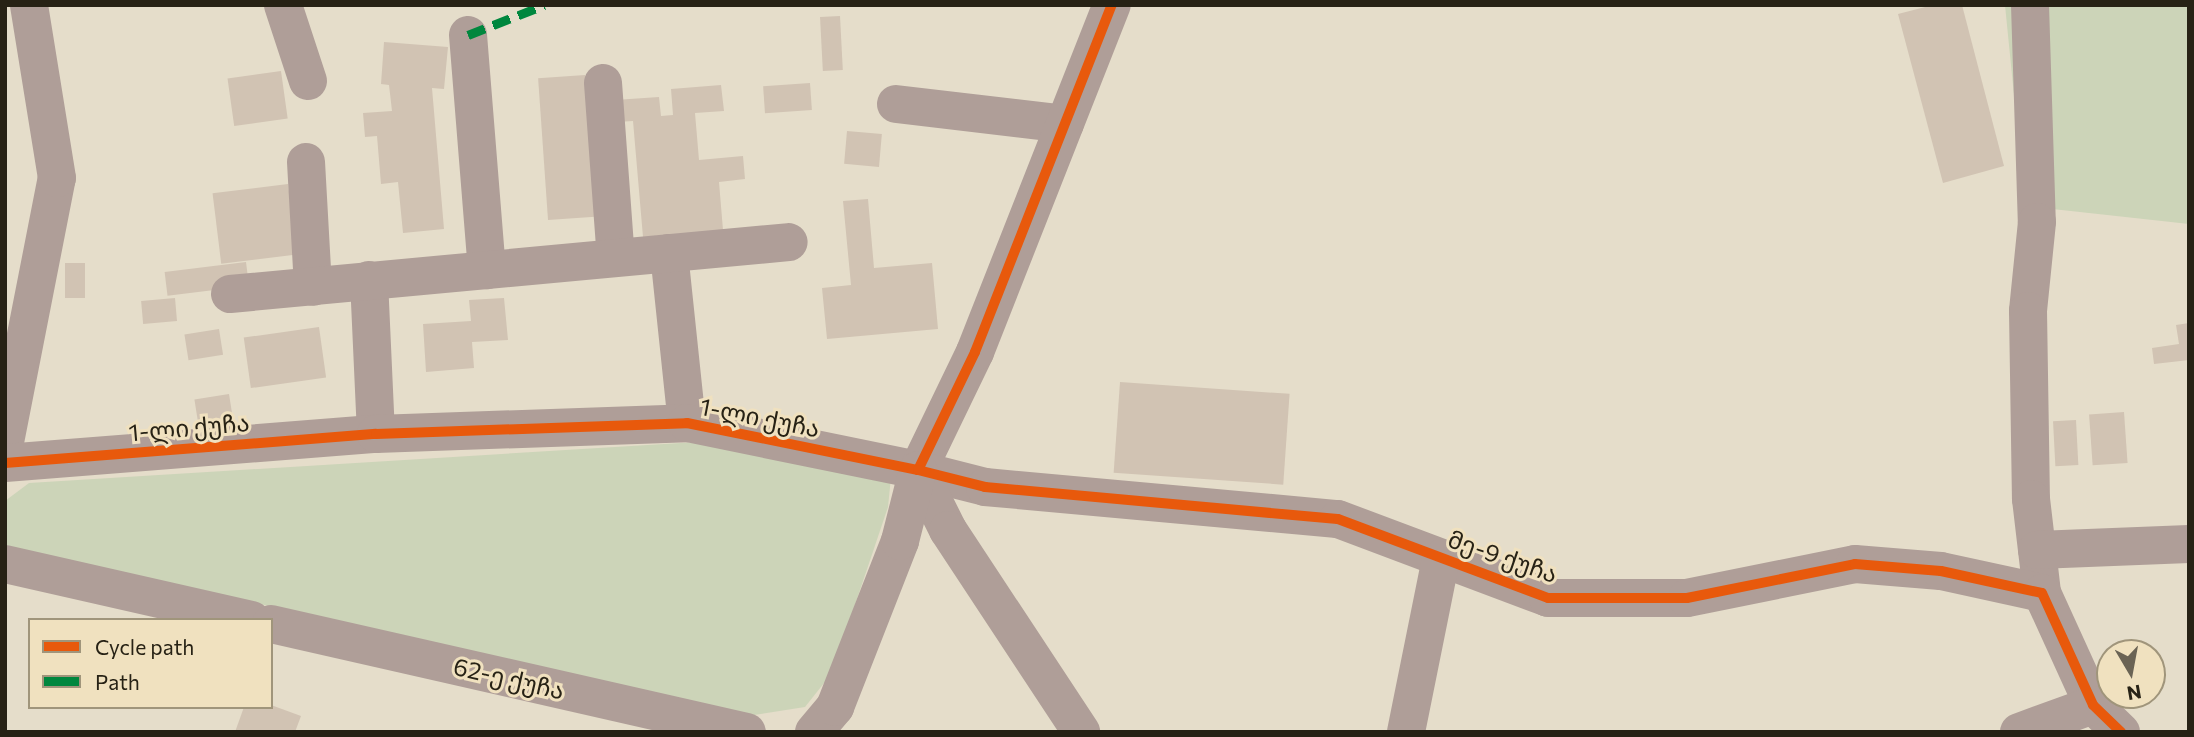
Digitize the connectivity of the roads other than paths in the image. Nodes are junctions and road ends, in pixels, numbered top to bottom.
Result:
1 (29, 5) edge
2 (283, 5) edge
3 (1112, 5) edge
4 (2030, 5) edge
5 (468, 35) dead end
6 (308, 81) dead end
7 (603, 83) dead end
8 (896, 104) dead end
9 (1065, 124) junction
10 (306, 162) dead end
11 (789, 242) dead end
12 (669, 253) junction
13 (616, 258) junction
14 (486, 270) junction
15 (369, 280) junction
16 (313, 287) junction
17 (230, 294) dead end
18 (687, 423) junction
19 (376, 434) junction
20 (5, 442) edge
21 (5, 463) edge
22 (918, 470) junction
23 (2189, 544) edge
24 (2037, 550) junction
25 (1441, 558) junction
26 (5, 564) edge
27 (2042, 593) junction
28 (243, 618) edge
29 (273, 624) edge
30 (2092, 705) junction
31 (747, 732) edge
32 (814, 732) edge
33 (1082, 732) edge
34 (1406, 732) edge
35 (2019, 732) edge
36 (2121, 732) edge

1 - 20 street
2 - 6 street
3 - 9 street
4 - 24 street
5 - 14 street
7 - 13 street
8 - 9 street
9 - 22 street
10 - 16 street
11 - 12 street
12 - 13 street
12 - 18 street
13 - 14 street
14 - 15 street
15 - 16 street
15 - 19 street
16 - 17 street
18 - 19 street, 1-ლი ქუჩა
18 - 22 street, 1-ლი ქუჩა
19 - 21 street, 1-ლი ქუჩა
22 - 25 street, მე-9 ქუჩა
22 - 32 street
22 - 33 street
23 - 24 street
24 - 27 street
25 - 27 street, მე-9 ქუჩა
25 - 34 street
26 - 28 street
27 - 30 street
29 - 31 street, 62-ე ქუჩა
30 - 35 street
30 - 36 street

